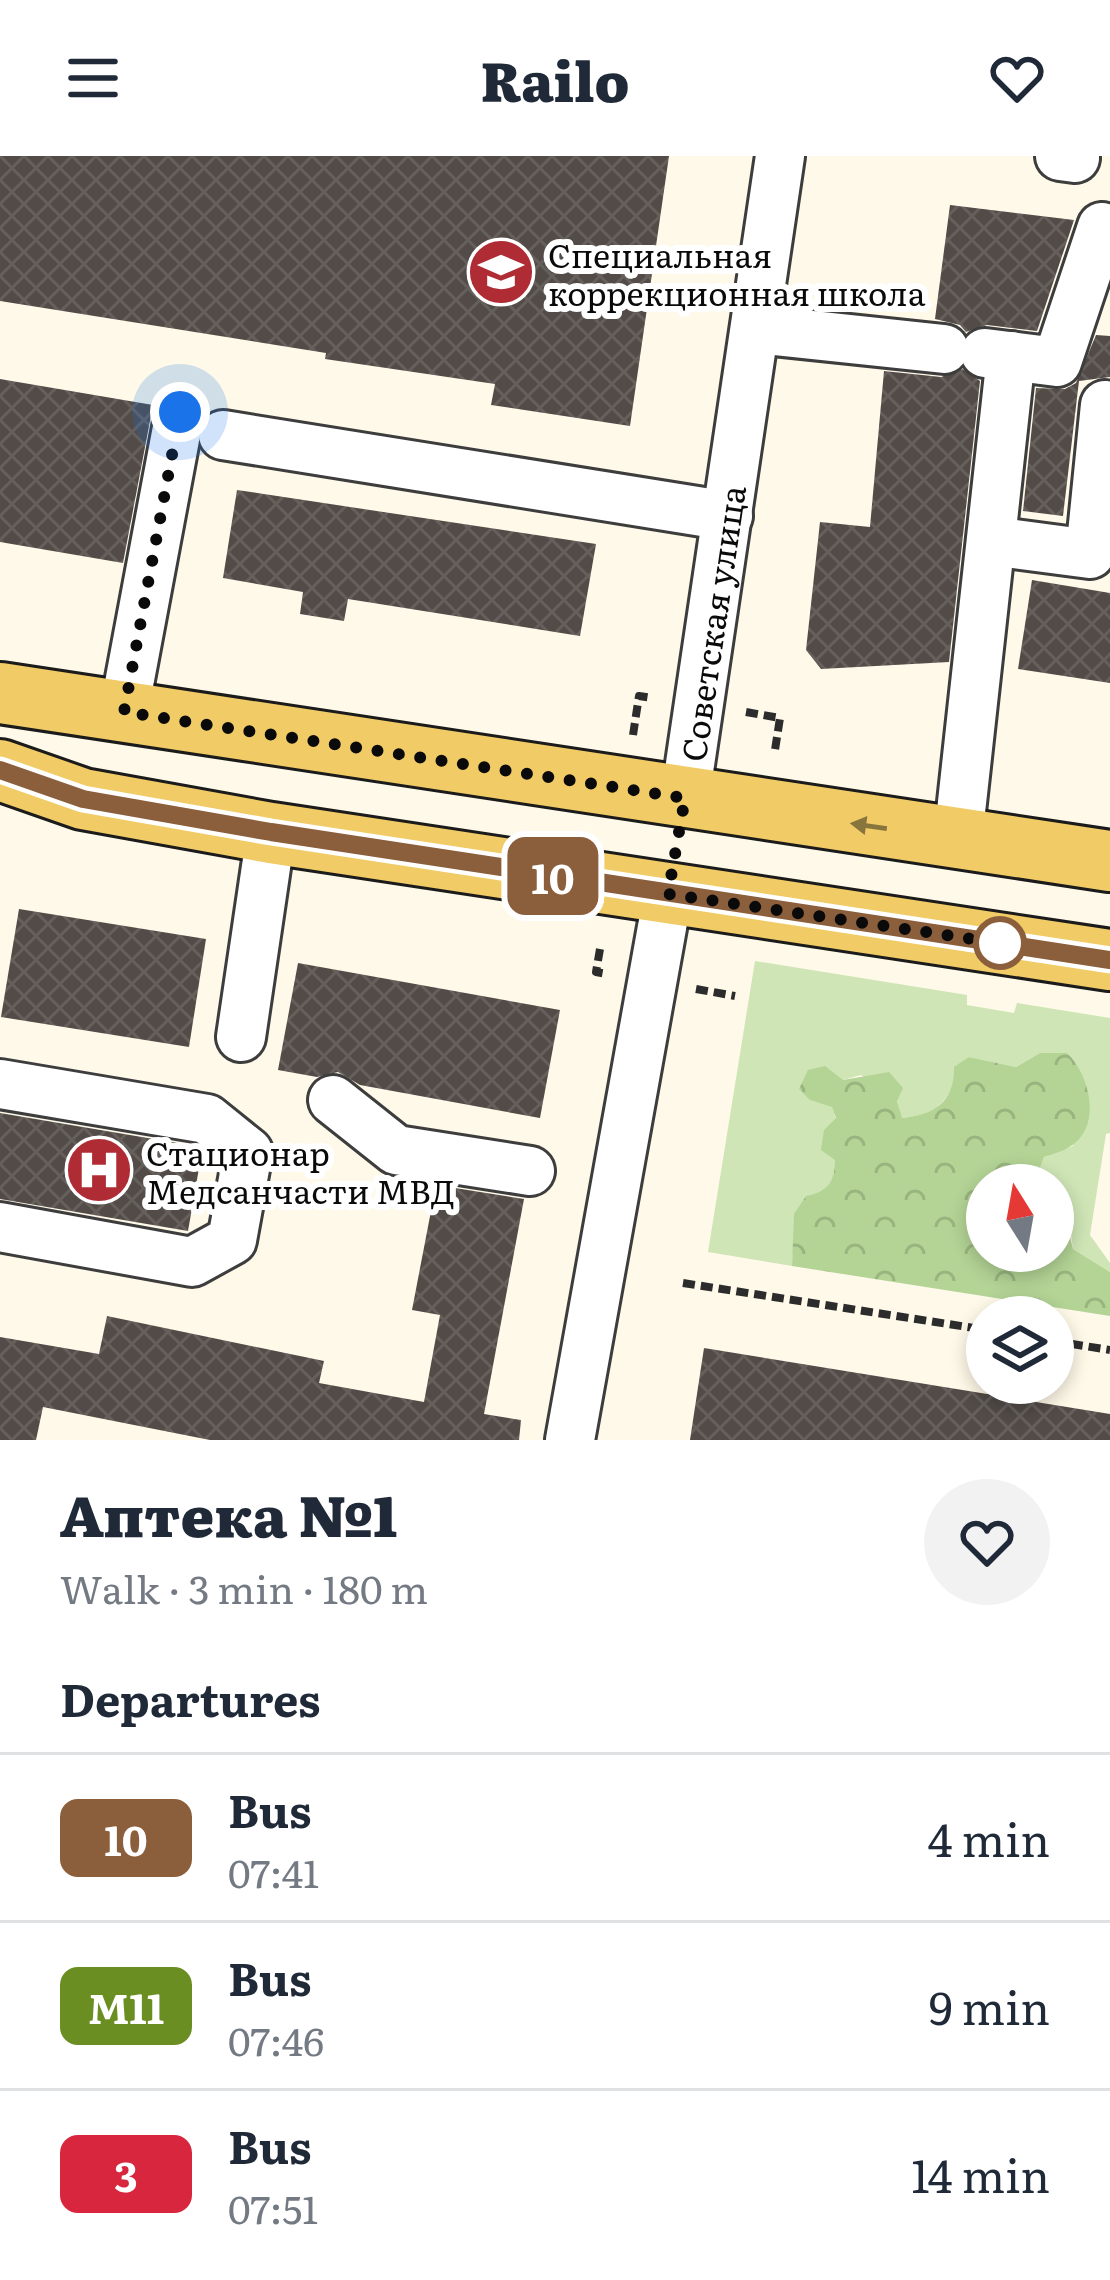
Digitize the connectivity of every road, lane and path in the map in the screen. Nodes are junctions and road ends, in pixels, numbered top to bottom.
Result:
1 (780, 156) edge
2 (1102, 227) dead end
3 (754, 329) junction
4 (980, 352) junction
5 (1110, 406) edge
6 (180, 412) dead end
7 (223, 435) dead end
8 (728, 517) junction
9 (991, 542) junction
10 (1100, 556) edge
11 (0, 693) edge
12 (639, 696) dead end
13 (124, 712) junction
14 (746, 712) dead end
15 (633, 735) dead end
16 (775, 750) dead end
17 (0, 770) edge
18 (685, 798) junction
19 (271, 832) junction
20 (958, 839) junction
21 (1110, 860) edge
22 (668, 894) junction
23 (600, 949) dead end
24 (1110, 960) edge
25 (596, 972) dead end
26 (689, 988) dead end
27 (735, 996) dead end
28 (241, 1037) dead end
29 (0, 1084) edge
30 (333, 1100) dead end
31 (530, 1171) dead end
32 (0, 1227) edge
33 (683, 1282) dead end
34 (966, 1327) edge
35 (1074, 1344) edge
36 (1110, 1350) edge
37 (570, 1440) edge

1 - 3 street, Советская улица
2 - 4 street
3 - 4 street
3 - 8 street, Советская улица
4 - 9 street
5 - 10 street
6 - 13 street
7 - 8 street
8 - 18 street, Советская улица
9 - 10 street
9 - 20 street
11 - 13 main road
12 - 15 path
13 - 18 main road
14 - 16 path
17 - 19 main road
20 -> 18 main road
18 - 22 main road, Советская улица
19 - 22 main road
19 - 28 street
20 - 21 main road
22 - 24 main road
22 - 37 street, Советская улица
23 - 25 path
26 - 27 path
29 - 32 street
30 - 31 street
33 - 34 path
35 - 36 path

